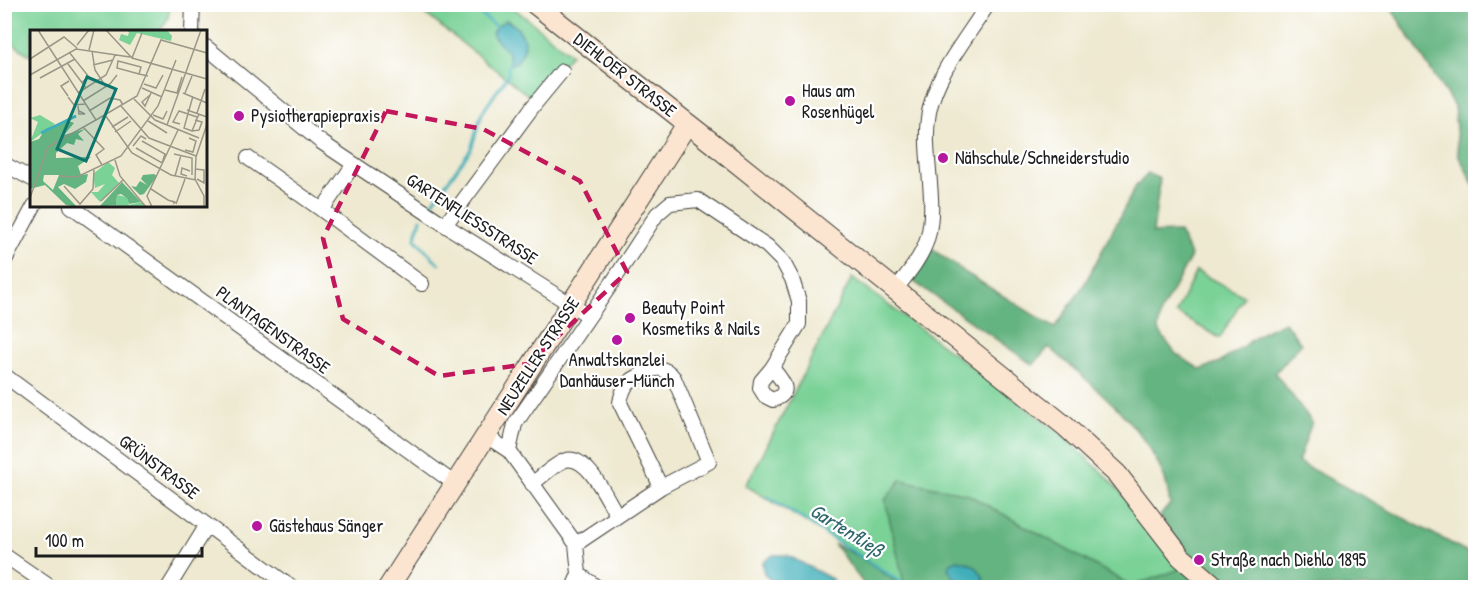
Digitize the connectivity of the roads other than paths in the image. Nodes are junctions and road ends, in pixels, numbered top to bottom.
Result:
1 (193, 4) edge
2 (534, 4) edge
3 (988, 4) edge
4 (192, 30) edge
5 (207, 48) edge
6 (561, 71) dead end
7 (687, 124) junction
8 (248, 158) dead end
9 (4, 164) edge
10 (354, 164) junction
11 (30, 178) edge
12 (33, 207) edge
13 (72, 207) edge
14 (322, 210) junction
15 (445, 225) junction
16 (4, 262) edge
17 (422, 284) dead end
18 (895, 290) junction
19 (571, 304) junction
20 (589, 316) junction
21 (772, 368) dead end
22 (4, 375) edge
23 (486, 436) junction
24 (509, 451) junction
25 (455, 484) junction
26 (532, 484) junction
27 (661, 487) junction
28 (617, 515) junction
29 (207, 525) junction
30 (576, 544) junction
31 (4, 555) edge
32 (579, 574) junction
33 (52, 588) edge
34 (168, 588) edge
35 (292, 588) edge
36 (388, 588) edge
37 (573, 588) edge
38 (598, 588) edge
39 (1217, 588) edge

1 - 4 street
2 - 7 main road, DIEHLOER STRASSE
3 - 18 street
5 - 10 street, GARTENFLIESSSTRASSE
6 - 15 street, DIEHLOER STRASSE
7 - 18 main road, DIEHLOER STRASSE
7 - 19 main road, NEUZELLER STRASSE
8 - 14 street
9 - 11 street
10 - 14 street
10 - 15 street, GARTENFLIESSSTRASSE
12 - 16 street
13 - 25 street, PLANTAGENSTRASSE
14 - 17 street
15 - 19 street, GARTENFLIESSSTRASSE
18 - 39 main road, DIEHLOER STRASSE
19 - 20 street, GARTENFLIESSSTRASSE
19 - 23 main road, NEUZELLER STRASSE
20 - 21 street
20 - 24 street
22 - 29 street, GRÜNSTRASSE
23 - 24 street
23 - 25 main road, NEUZELLER STRASSE
24 - 26 street
25 - 36 main road, NEUZELLER STRASSE
26 - 28 street
26 - 30 street
27 - 27 street
27 - 28 street
28 - 30 street
29 - 34 street
29 - 35 street, GRÜNSTRASSE
30 - 32 street
31 - 33 street
32 - 37 street
32 - 38 street

